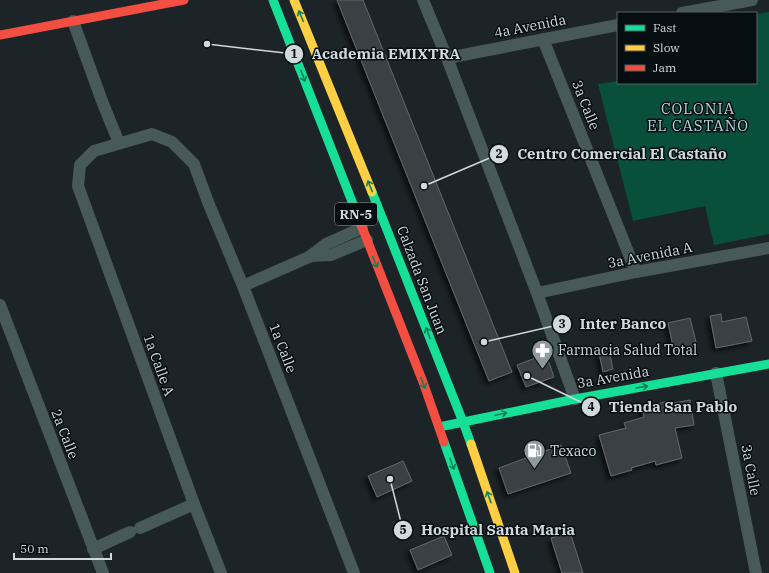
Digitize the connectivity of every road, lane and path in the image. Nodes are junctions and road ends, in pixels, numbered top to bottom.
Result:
1 (184, 0) edge
2 (273, 0) edge
3 (294, 0) edge
4 (423, 0) edge
5 (752, 0) edge
6 (687, 12) edge
7 (73, 21) junction
8 (617, 25) edge
9 (0, 35) edge
10 (543, 39) junction
11 (447, 58) junction
12 (119, 144) junction
13 (362, 228) junction
14 (367, 240) junction
15 (769, 248) edge
16 (309, 257) junction
17 (636, 272) junction
18 (243, 286) junction
19 (537, 292) junction
20 (0, 305) edge
21 (769, 364) edge
22 (716, 373) junction
23 (575, 399) junction
24 (462, 422) junction
25 (439, 427) junction
26 (194, 504) junction
27 (93, 549) junction
28 (103, 573) edge
29 (221, 573) edge
30 (354, 573) edge
31 (490, 573) edge
32 (515, 573) edge
33 (756, 573) edge

1 - 7 main road
2 -> 13 main road, RN-5
24 -> 3 main road, Calzada San Juan / RN-5
4 - 11 street
5 - 6 street
7 - 9 main road
7 - 12 street
8 - 10 street, 4a Avenida
10 - 11 street, 4a Avenida
10 - 17 street, 3a Calle
11 - 19 street
12 - 18 street, 1a Calle
12 - 26 street, 1a Calle A
13 - 14 main road, RN-5
13 - 16 street
14 - 16 street
14 -> 25 main road, RN-5
15 - 17 street, 3a Avenida A
16 - 18 street
17 - 19 street, 3a Avenida A
18 - 30 street, 1a Calle
19 - 23 street
20 - 27 street, 2a Calle
21 - 22 main road, 3a Avenida
23 -> 22 main road, 3a Avenida
22 - 33 street, 3a Calle
24 -> 23 main road, 3a Avenida
24 - 25 main road, 3a Avenida
32 -> 24 main road, Calzada San Juan / RN-5
25 -> 31 main road, RN-5
26 - 27 street
26 - 29 street, 1a Calle A
27 - 28 street, 2a Calle

